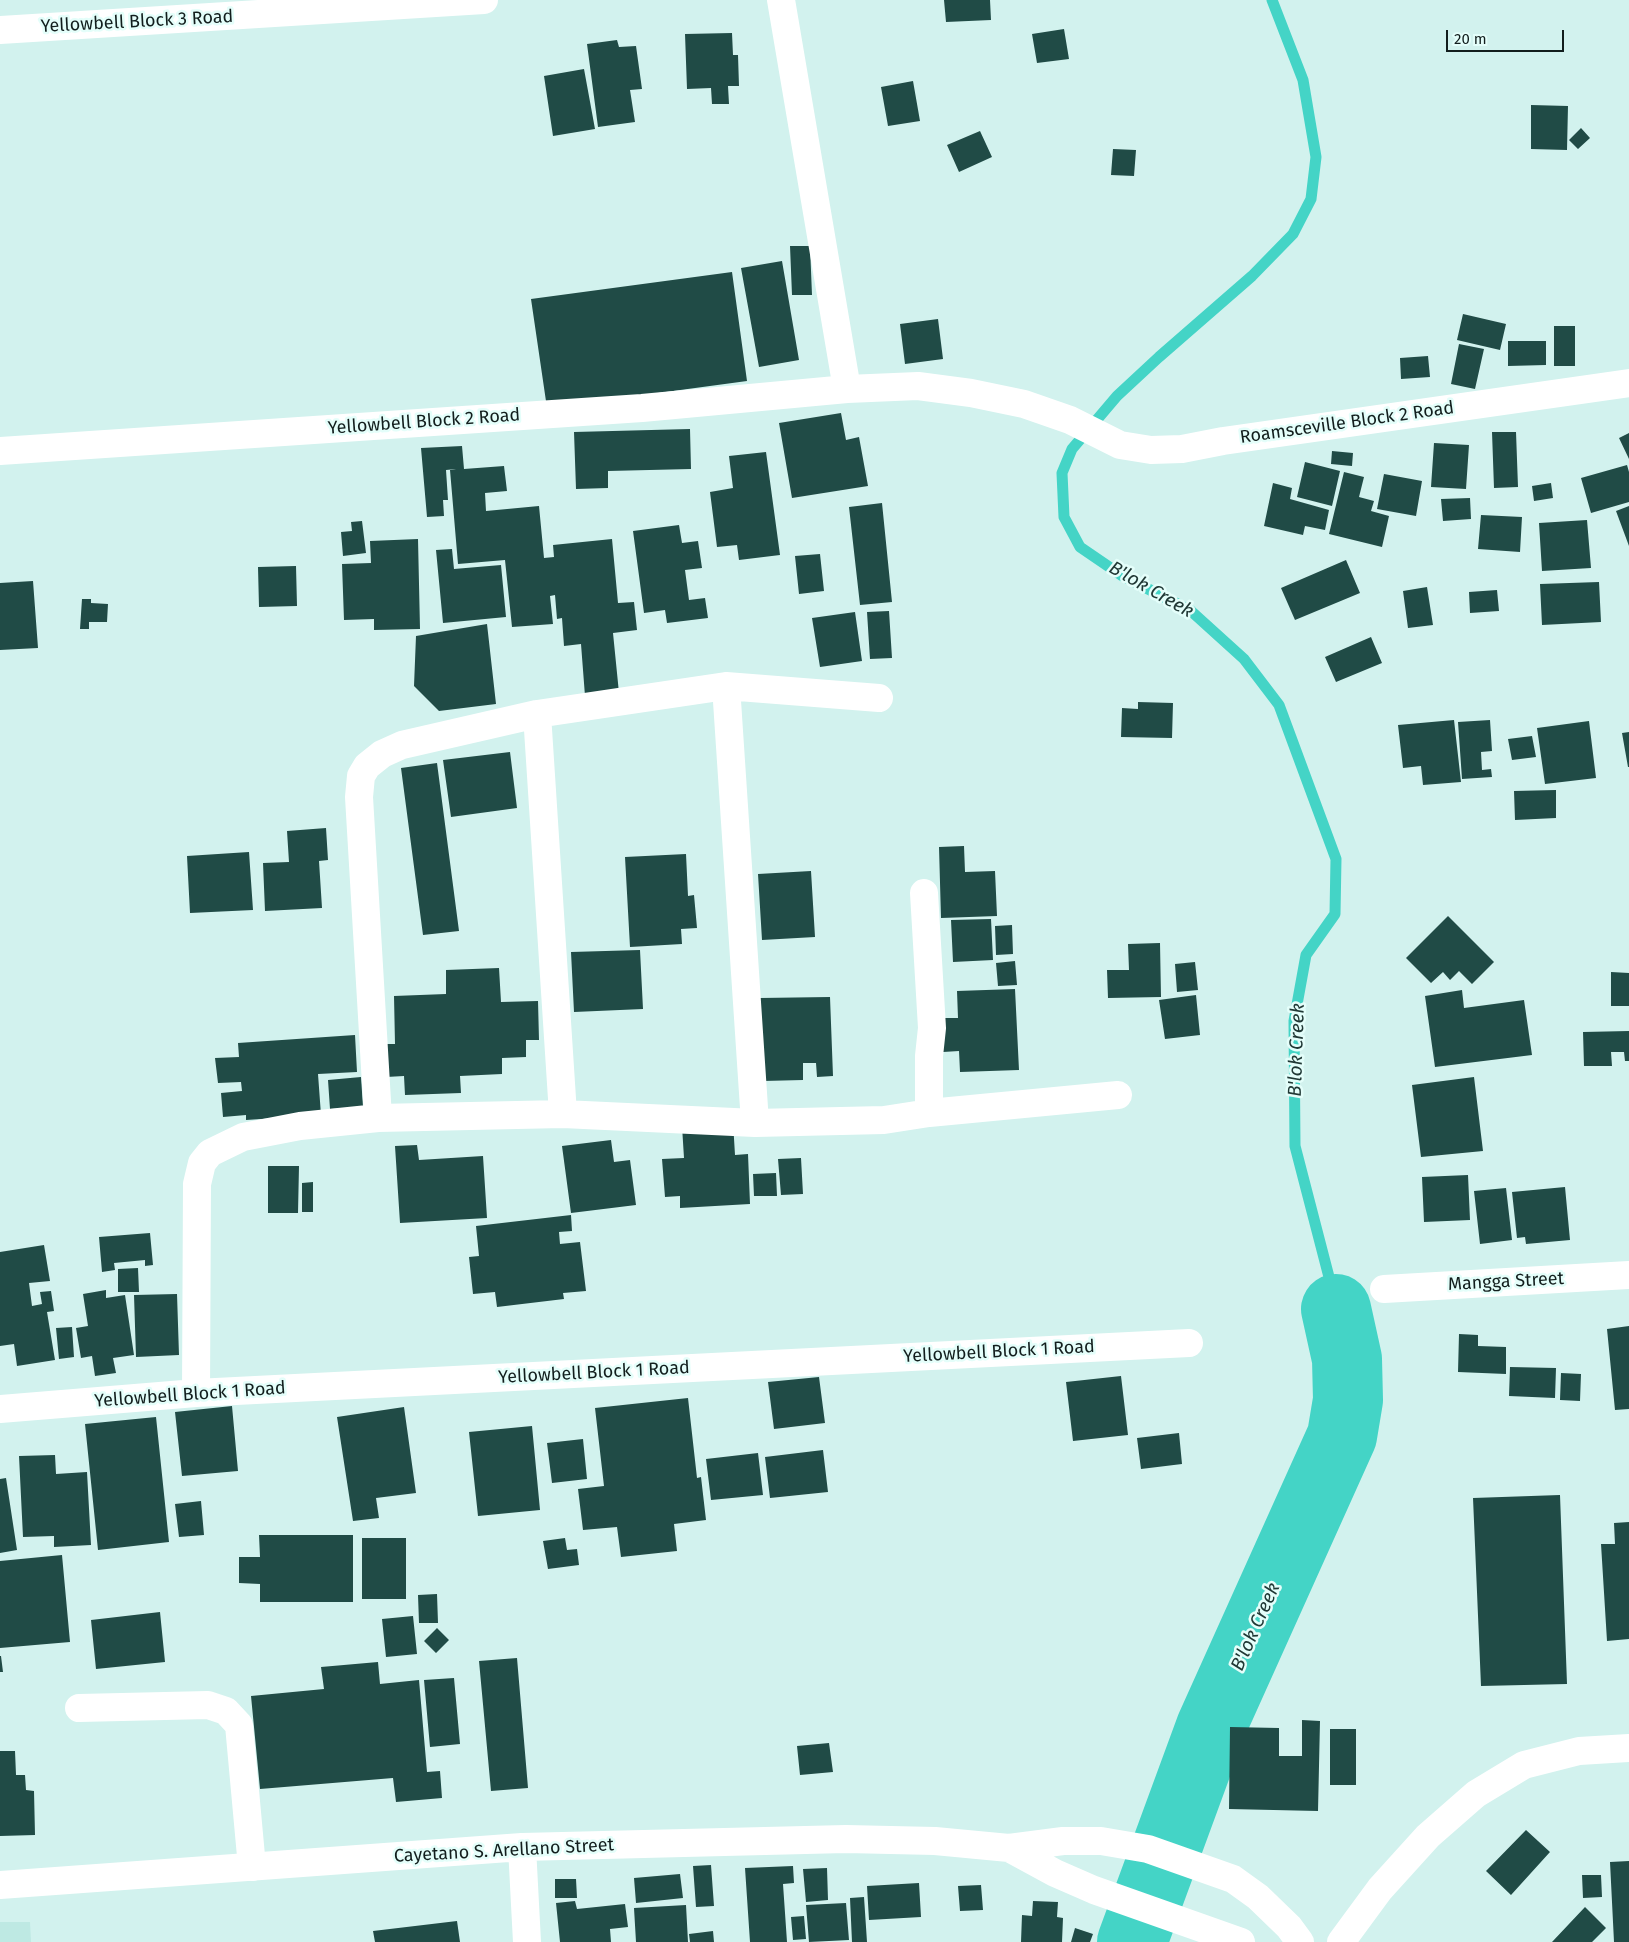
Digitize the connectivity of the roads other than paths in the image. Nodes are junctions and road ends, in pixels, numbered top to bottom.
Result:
1 (484, 0) edge
2 (781, 0) edge
3 (0, 30) edge
4 (1629, 383) edge
5 (847, 389) junction
6 (1070, 420) joint
7 (0, 451) edge
8 (726, 686) junction
9 (879, 698) dead end
10 (537, 714) junction
11 (924, 893) dead end
12 (1118, 1095) dead end
13 (929, 1113) junction
14 (564, 1114) junction
15 (378, 1118) junction
16 (755, 1123) junction
17 (1629, 1275) edge
18 (1384, 1289) dead end
19 (1189, 1343) dead end
20 (196, 1393) junction
21 (0, 1409) edge
22 (79, 1708) dead end
23 (1629, 1748) edge
24 (522, 1847) junction
25 (1009, 1848) junction
26 (252, 1867) junction
27 (0, 1885) edge
28 (527, 1942) edge
29 (1241, 1942) edge
30 (1300, 1942) edge
31 (1341, 1942) edge

1 - 3 street, Yellowbell Block 3 Road
2 - 5 street
4 - 6 street, Roamsceville Block 2 Road
5 - 6 street, Yellowbell Block 2 Road
5 - 7 street, Yellowbell Block 2 Road
8 - 9 street
8 - 10 street
8 - 16 street
10 - 14 street
10 - 15 street
11 - 13 street
12 - 13 street
13 - 16 street
14 - 15 street
14 - 16 street
15 - 20 street
17 - 18 street, Mangga Street
19 - 20 street, Yellowbell Block 1 Road
20 - 21 street, Yellowbell Block 1 Road
22 - 26 street
23 - 31 street
24 - 25 street, Cayetano S. Arellano Street
24 - 26 street, Cayetano S. Arellano Street
24 - 28 street
25 - 29 street, Cayetano S. Arellano Street
25 - 30 street, Cayetano S. Arellano Street
26 - 27 street, Cayetano S. Arellano Street

